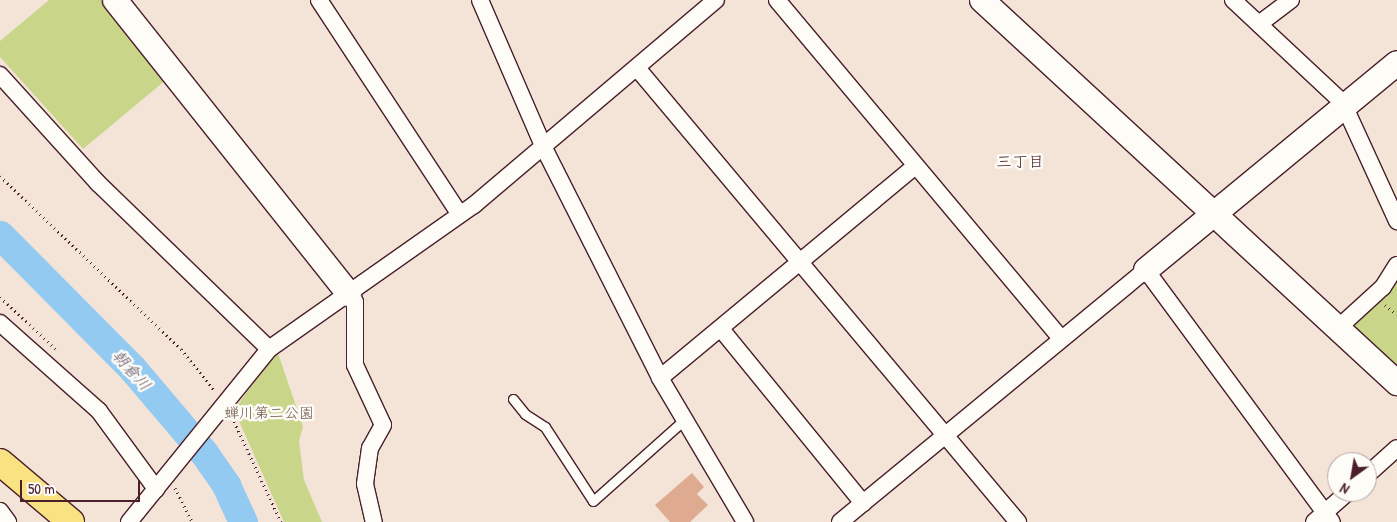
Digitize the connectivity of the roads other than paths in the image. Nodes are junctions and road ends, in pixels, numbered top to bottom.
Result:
1 (115, 0) edge
2 (319, 0) edge
3 (480, 0) edge
4 (716, 0) edge
5 (777, 0) edge
6 (982, 0) edge
7 (1233, 0) edge
8 (1291, 0) edge
9 (1259, 24) junction
10 (1397, 63) edge
11 (638, 68) junction
12 (0, 75) edge
13 (1343, 103) junction
14 (544, 148) junction
15 (915, 166) junction
16 (458, 212) junction
17 (1211, 213) junction
18 (1397, 221) edge
19 (800, 262) junction
20 (1397, 265) edge
21 (1146, 270) junction
22 (349, 294) junction
23 (0, 323) edge
24 (721, 329) junction
25 (1337, 329) junction
26 (1061, 339) junction
27 (269, 349) junction
28 (660, 378) junction
29 (1397, 383) edge
30 (513, 399) dead end
31 (684, 420) junction
32 (946, 434) junction
33 (1397, 448) edge
34 (0, 462) edge
35 (1377, 466) edge
36 (156, 489) junction
37 (1339, 502) edge
38 (863, 503) junction
39 (0, 512) edge
40 (1322, 520) edge
41 (8, 522) edge
42 (71, 522) edge
43 (129, 522) edge
44 (374, 522) edge
45 (745, 522) edge
46 (840, 522) edge
47 (1018, 522) edge

1 - 22 street
2 - 16 street
3 - 14 street
4 - 11 street
5 - 15 street
6 - 17 street
7 - 9 street
8 - 9 street
9 - 13 street
10 - 13 street
11 - 14 street
11 - 19 street
12 - 27 street
13 - 17 street
13 - 18 street
14 - 16 street
14 - 28 street
15 - 19 street
15 - 26 street
16 - 22 street
17 - 21 street
17 - 25 street
19 - 24 street
19 - 32 street
20 - 25 street
21 - 26 street
21 - 40 street
22 - 27 street
22 - 44 street
23 - 36 street
24 - 28 street
24 - 38 street
25 - 29 street
26 - 32 street
27 - 36 street
28 - 31 street
30 - 31 lane
31 - 45 street
32 - 38 street
32 - 47 street
33 - 35 street
34 - 42 main road
36 - 43 street
37 - 40 street
38 - 46 street
39 - 41 street

